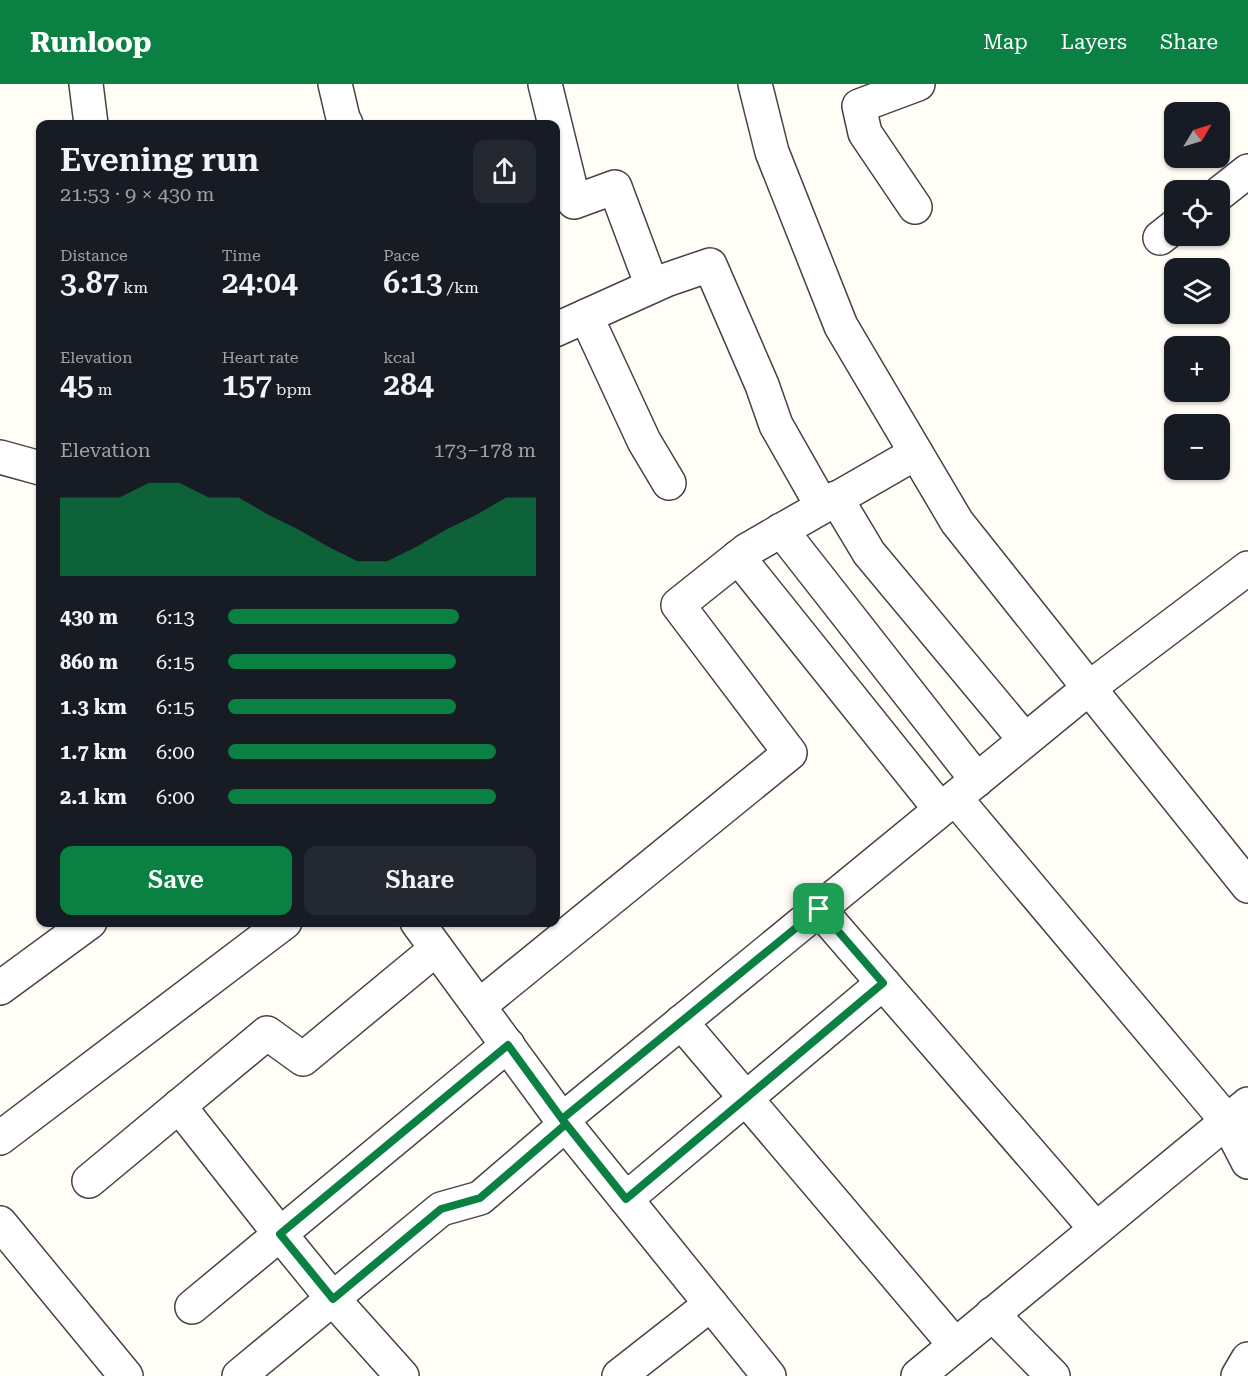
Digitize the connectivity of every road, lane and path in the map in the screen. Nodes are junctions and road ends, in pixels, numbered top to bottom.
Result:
1 (86, 84) edge
2 (335, 84) edge
3 (545, 84) edge
4 (755, 84) edge
5 (918, 84) edge
6 (90, 120) edge
7 (344, 120) edge
8 (554, 120) edge
9 (560, 145) edge
10 (1248, 171) edge
11 (1230, 185) edge
12 (915, 207) dead end
13 (652, 286) junction
14 (586, 316) junction
15 (560, 328) edge
16 (916, 453) junction
17 (0, 457) edge
18 (36, 467) edge
19 (669, 483) dead end
20 (829, 502) junction
21 (781, 530) junction
22 (738, 557) junction
23 (1248, 568) edge
24 (1089, 688) junction
25 (1025, 740) junction
26 (957, 796) junction
27 (1248, 886) edge
28 (819, 909) junction
29 (83, 927) edge
30 (278, 927) edge
31 (421, 927) edge
32 (436, 949) junction
33 (883, 983) junction
34 (0, 988) edge
35 (479, 1006) junction
36 (681, 1022) junction
37 (508, 1045) junction
38 (745, 1097) junction
39 (179, 1106) junction
40 (1238, 1112) edge
41 (564, 1122) junction
42 (0, 1138) edge
43 (1248, 1162) edge
44 (89, 1181) dead end
45 (626, 1199) junction
46 (0, 1223) edge
47 (1096, 1229) junction
48 (280, 1234) junction
49 (333, 1299) junction
50 (711, 1304) junction
51 (192, 1307) dead end
52 (992, 1314) junction
53 (956, 1345) junction
54 (1248, 1359) edge
55 (767, 1375) edge
56 (126, 1376) edge
57 (239, 1376) edge
58 (402, 1376) edge
59 (619, 1376) edge
60 (918, 1376) edge
61 (1053, 1376) edge
62 (1238, 1376) edge

1 - 6 street
2 - 7 street
3 - 8 street
4 - 16 street
5 - 12 street
9 - 13 street
10 - 11 street
13 - 14 street
13 - 20 street
14 - 15 street
14 - 19 street
16 - 20 street
16 - 24 street
17 - 18 street
20 - 21 street
20 - 25 street
21 - 22 street
21 - 26 street
22 - 26 street
22 - 35 street
23 - 24 street
24 - 25 street
24 - 27 street
25 - 26 street
26 - 28 street
26 - 40 street
28 - 33 street
28 - 36 street
29 - 34 street
30 - 42 street
31 - 32 street
32 - 35 street
32 - 39 street
33 - 38 street
33 - 47 street
35 - 37 street
36 - 38 street
36 - 41 street
37 - 41 street
37 - 48 street
38 - 45 street
38 - 53 street
39 - 44 street
39 - 48 street
40 - 43 street
40 - 47 street
41 - 45 street
41 - 49 street
45 - 50 street
46 - 56 street
47 - 52 street
48 - 49 street
48 - 51 street
49 - 57 street
49 - 58 street
50 - 55 street
50 - 59 street
52 - 53 street
52 - 61 street
53 - 60 street
54 - 62 street

